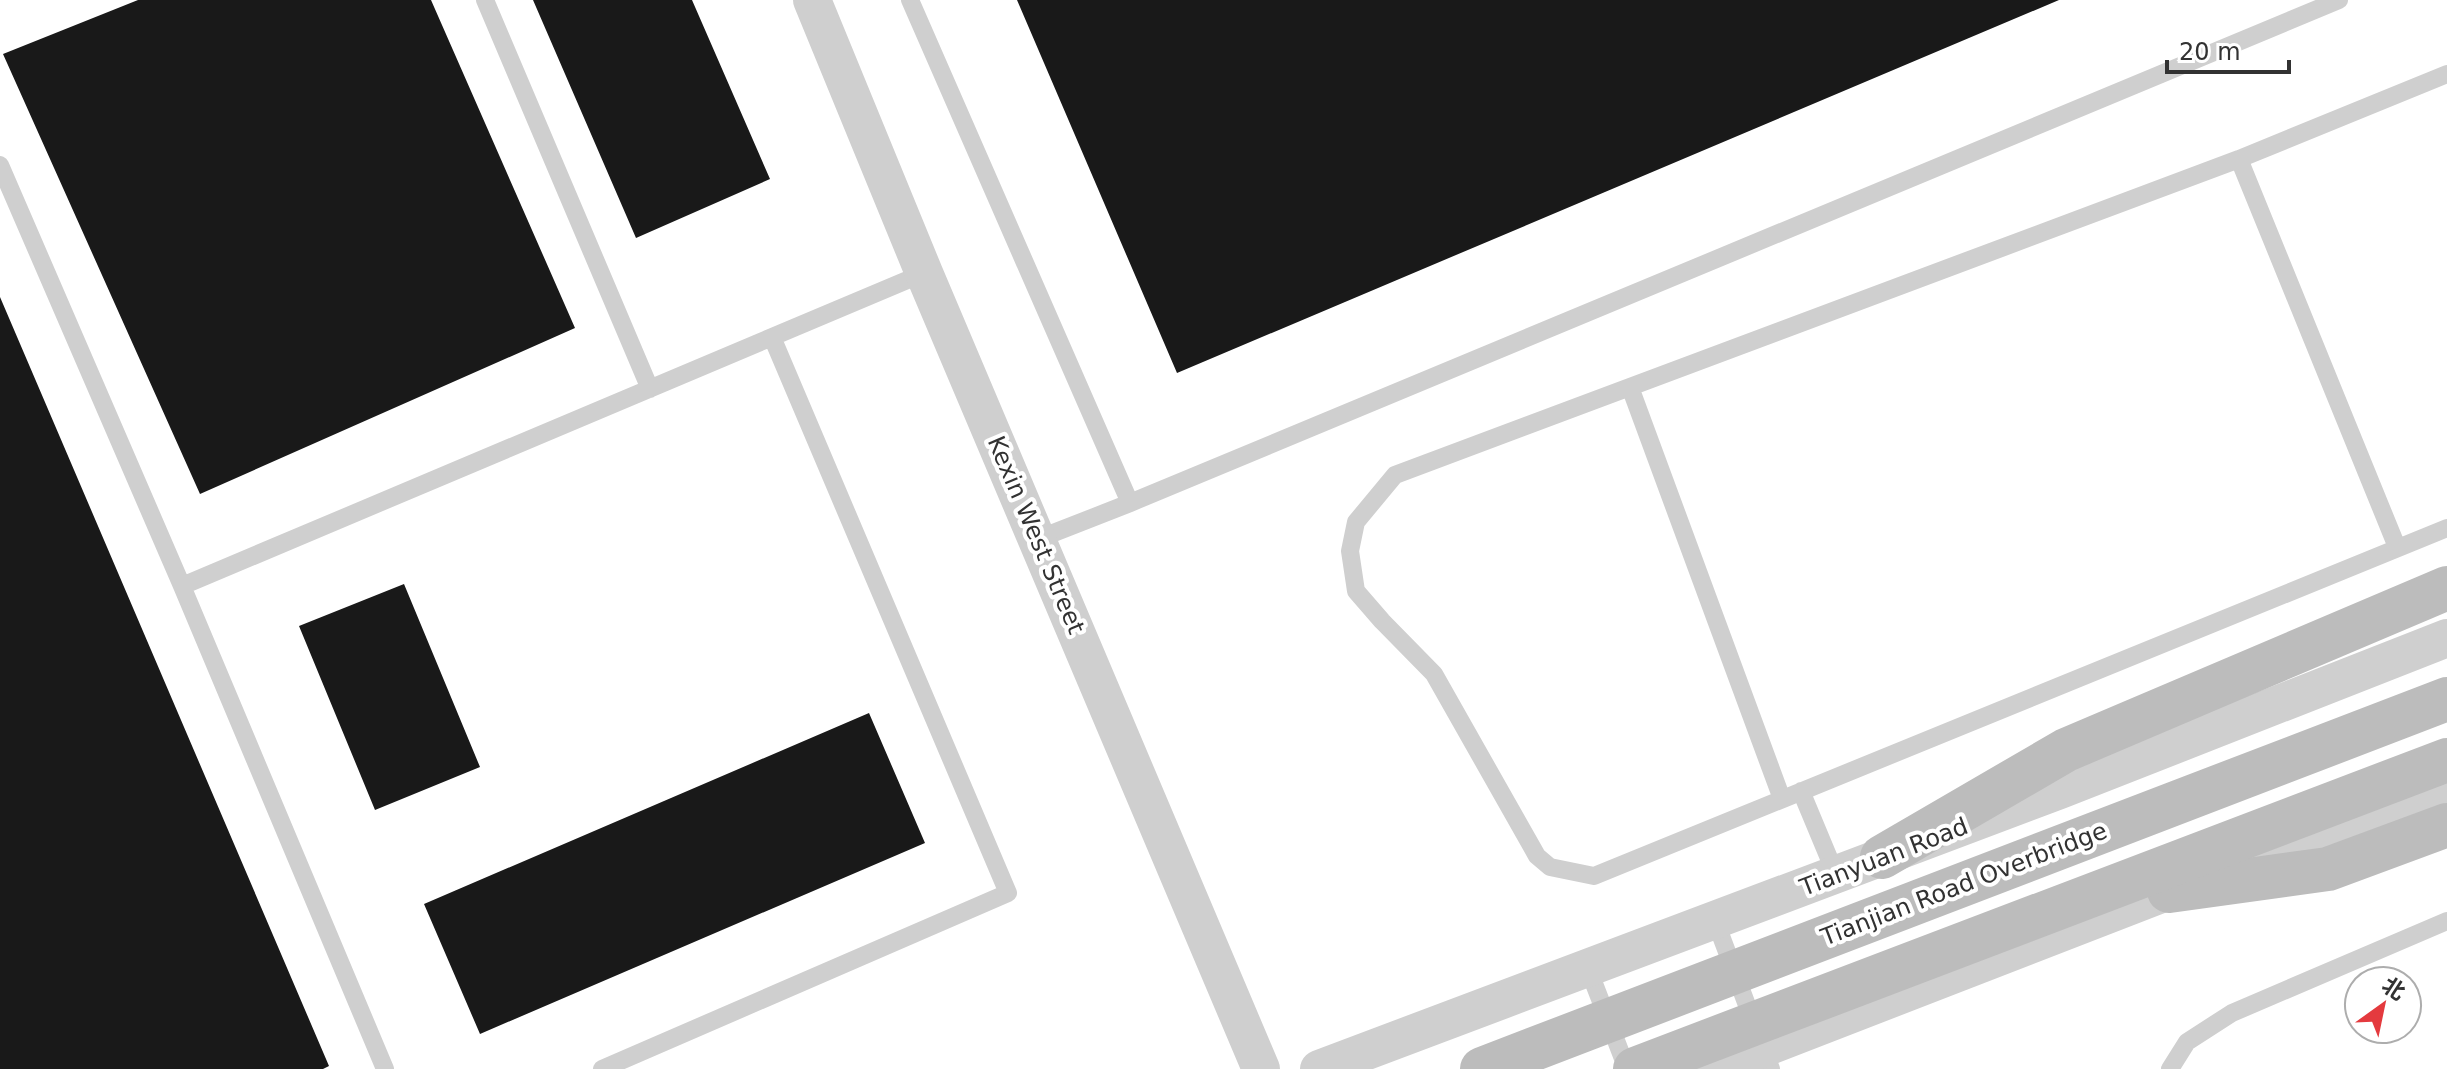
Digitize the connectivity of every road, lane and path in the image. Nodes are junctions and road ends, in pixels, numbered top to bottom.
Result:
1 (485, 0) edge
2 (812, 0) edge
3 (910, 0) edge
4 (2339, 0) edge
5 (2447, 74) edge
6 (2239, 159) junction
7 (0, 165) edge
8 (924, 273) junction
9 (772, 337) junction
10 (1630, 387) junction
11 (650, 389) junction
12 (1130, 503) junction
13 (2447, 528) edge
14 (1038, 539) junction
15 (2397, 547) junction
16 (182, 586) junction
17 (2447, 588) edge
18 (2447, 638) edge
19 (2447, 699) edge
20 (2447, 760) edge
21 (2447, 788) edge
22 (1801, 791) junction
23 (1782, 799) junction
24 (2447, 825) edge
25 (1882, 857) junction
26 (1836, 875) junction
27 (2169, 891) junction
28 (1715, 920) junction
29 (2447, 921) edge
30 (1588, 968) junction
31 (1767, 1060) edge
32 (385, 1069) edge
33 (602, 1069) edge
34 (1261, 1069) edge
35 (1319, 1069) edge
36 (1482, 1069) edge
37 (1627, 1069) edge
38 (1635, 1069) edge
39 (1710, 1069) edge
40 (2170, 1069) edge

1 - 11 lane
2 - 8 street, Kexin West Street
3 - 12 lane
4 - 12 lane
5 - 6 lane
6 - 10 lane
6 - 15 lane
7 - 16 lane
8 - 9 lane
8 - 14 street, Kexin West Street
9 - 11 lane
9 - 33 lane
10 - 23 lane
10 - 23 lane
11 - 16 lane
12 - 14 lane
13 - 15 lane
14 - 34 street, Kexin West Street
15 - 22 lane
16 - 32 lane
17 - 25 main road
18 - 25 street, Tianyuan Road
19 - 36 main road, Tianjian Road Overbridge, bridge
20 - 38 main road, bridge
21 - 27 street
22 - 23 lane
22 - 26 lane
24 - 27 main road
25 - 26 street, Tianyuan Road
26 - 28 street, Tianyuan Road
27 - 31 street
28 - 30 street, Tianyuan Road
28 - 31 lane
29 - 40 lane
30 - 35 street, Tianyuan Road
30 - 37 lane
31 - 39 street

